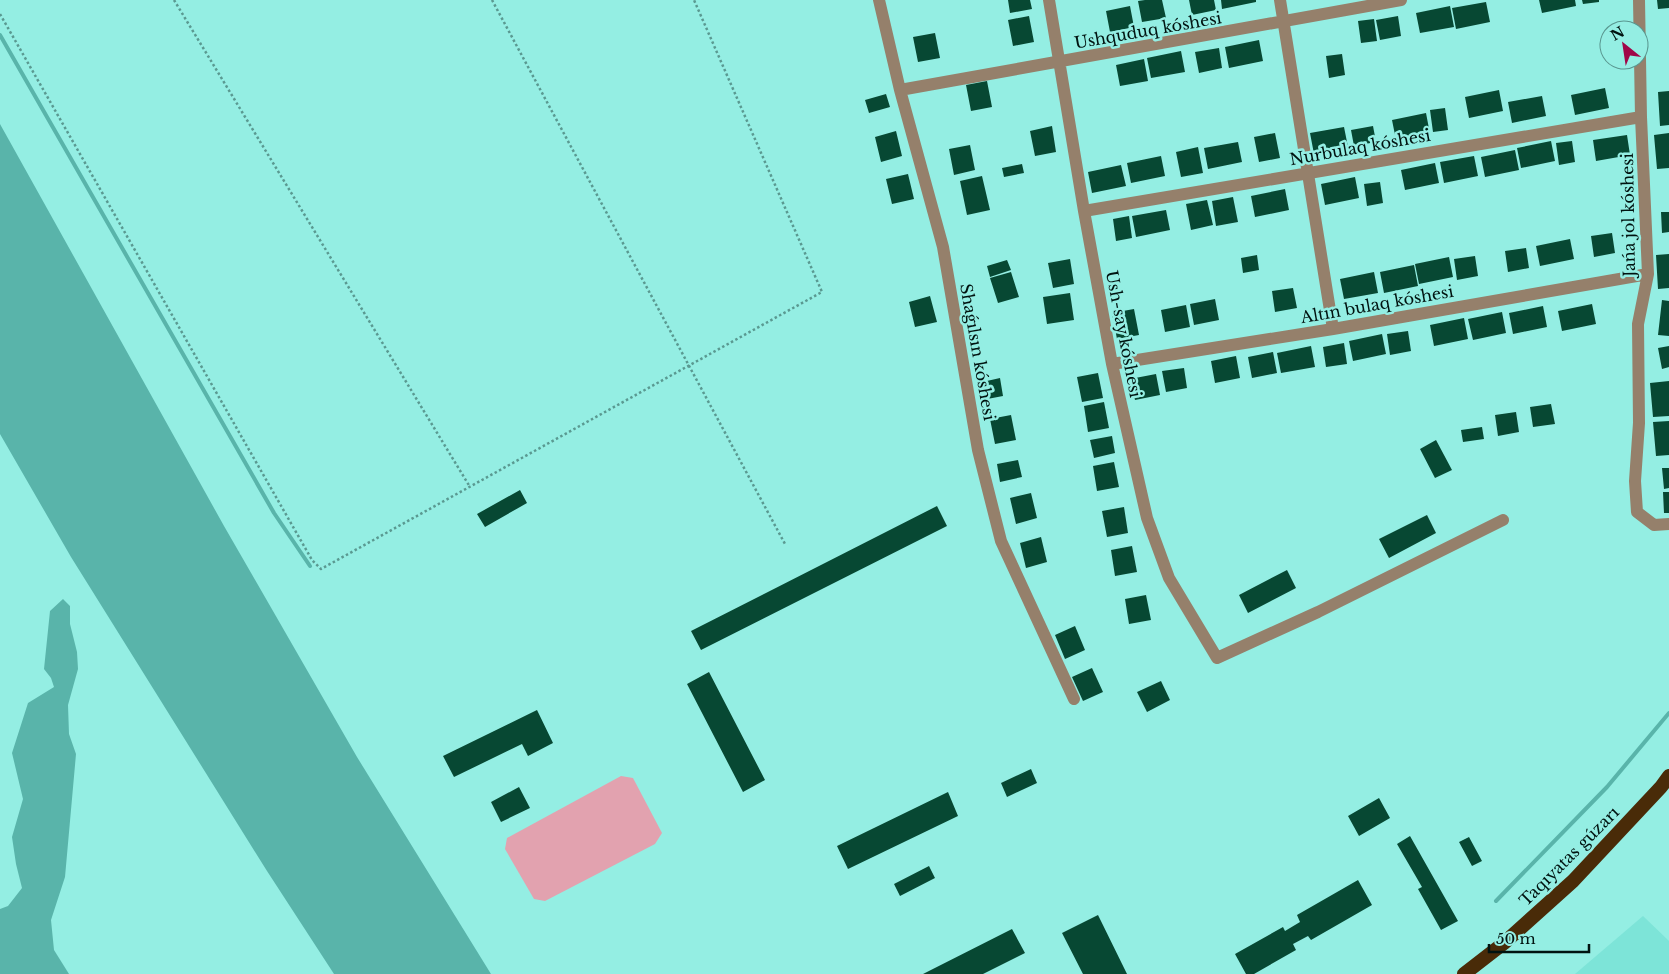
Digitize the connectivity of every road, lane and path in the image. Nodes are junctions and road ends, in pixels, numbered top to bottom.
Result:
1 (174, 0) edge
2 (492, 0) edge
3 (694, 0) edge
4 (880, 0) edge
5 (1049, 0) edge
6 (1280, 0) edge
7 (1401, 0) edge
8 (1639, 0) edge
9 (0, 14) edge
10 (1283, 22) junction
11 (1060, 62) junction
12 (900, 90) junction
13 (1641, 117) junction
14 (1308, 173) junction
15 (1084, 211) junction
16 (1648, 274) junction
17 (1333, 328) junction
18 (1112, 364) junction
19 (688, 365) junction
20 (470, 487) junction
21 (1503, 520) dead end
22 (1669, 524) edge
23 (785, 544) dead end
24 (1074, 699) dead end
25 (1669, 776) edge
26 (1464, 974) edge

1 - 20 path
2 - 19 path
3 - 19 path
4 - 12 street, Shaǵılsın kóshesi
5 - 11 street, Ush-say kóshesi
6 - 10 street
7 - 10 street, Ushquduq kóshesi
8 - 13 street, Jańa jol kóshesi
9 - 20 path
10 - 11 street, Ushquduq kóshesi
10 - 14 street
11 - 12 street, Ushquduq kóshesi
11 - 15 street, Ush-say kóshesi
12 - 24 street, Shaǵılsın kóshesi
13 - 14 street, Nurbulaq kóshesi
13 - 16 street, Jańa jol kóshesi
14 - 15 street, Nurbulaq kóshesi
14 - 17 street
15 - 18 street, Ush-say kóshesi
16 - 17 street, Altın bulaq kóshesi
16 - 22 street, Jańa jol kóshesi
17 - 18 street, Altın bulaq kóshesi
18 - 21 street, Ush-say kóshesi
19 - 20 path
19 - 23 path
25 - 26 highway, Taqıyatas gúzarı

